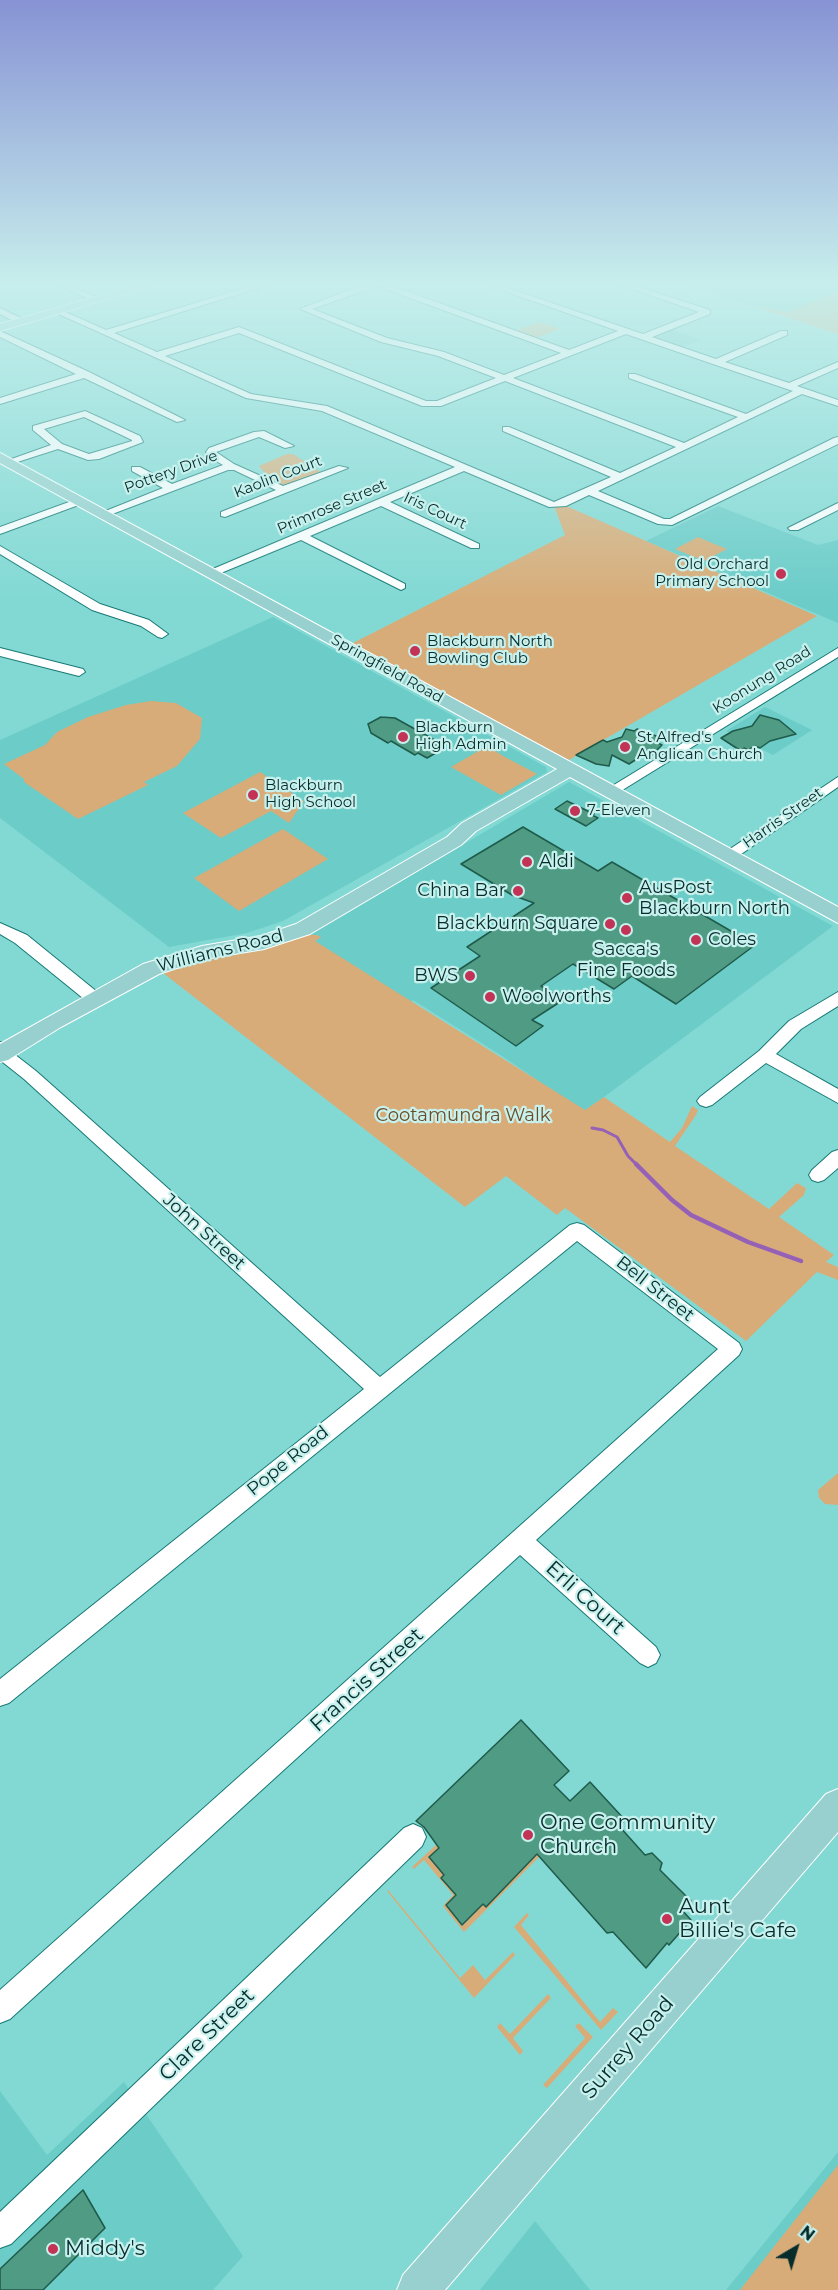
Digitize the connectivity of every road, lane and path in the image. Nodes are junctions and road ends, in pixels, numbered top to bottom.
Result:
1 (41, 389) edge
2 (115, 389) edge
3 (233, 389) edge
4 (387, 389) edge
5 (478, 389) edge
6 (535, 389) edge
7 (668, 389) edge
8 (796, 389) edge
9 (0, 391) edge
10 (801, 391) junction
11 (12, 398) junction
12 (0, 401) edge
13 (838, 403) edge
14 (746, 417) junction
15 (180, 420) dead end
16 (506, 429) dead end
17 (838, 440) edge
18 (57, 446) junction
19 (289, 446) dead end
20 (686, 447) junction
21 (833, 448) edge
22 (7, 465) edge
23 (227, 467) junction
24 (342, 468) dead end
25 (462, 468) junction
26 (136, 470) dead end
27 (621, 477) junction
28 (171, 488) junction
29 (282, 489) junction
30 (589, 491) junction
31 (80, 501) junction
32 (382, 502) junction
33 (838, 506) edge
34 (103, 514) junction
35 (225, 514) dead end
36 (794, 528) dead end
37 (0, 531) edge
38 (302, 536) junction
39 (475, 546) dead end
40 (0, 549) edge
41 (212, 573) junction
42 (401, 586) dead end
43 (162, 634) dead end
44 (0, 652) edge
45 (837, 654) edge
46 (79, 672) dead end
47 (571, 769) junction
48 (838, 781) edge
49 (611, 791) junction
50 (729, 856) junction
51 (838, 916) edge
52 (0, 927) edge
53 (110, 987) junction
54 (838, 998) edge
55 (2, 1050) edge
56 (765, 1055) junction
57 (838, 1097) edge
58 (706, 1101) dead end
59 (838, 1157) edge
60 (818, 1174) dead end
61 (577, 1230) joint
62 (732, 1349) joint
63 (378, 1388) junction
64 (521, 1541) junction
65 (648, 1655) dead end
66 (0, 1694) edge
67 (838, 1806) edge
68 (413, 1837) dead end
69 (0, 2009) edge
70 (0, 2233) edge
71 (418, 2290) edge

1 - 11 street
2 - 15 street
3 - 25 street
4 - 5 street
6 - 20 street
7 - 14 street
8 - 10 street
9 - 11 street
10 - 13 street
10 - 14 street
11 - 12 street
14 - 20 street
16 - 27 street
17 - 21 street
18 - 18 street
18 - 22 street
19 - 23 street
20 - 27 street
21 - 30 street
22 - 31 main road, Springfield Road
23 - 28 street, Pottery Drive
23 - 29 street, Pottery Drive
24 - 29 street, Kaolin Court
25 - 30 street
25 - 32 street, Primrose Street
26 - 28 street
27 - 30 street
28 - 34 street, Pottery Drive
29 - 35 street, Kaolin Court
31 - 34 main road, Springfield Road
31 - 37 street
32 - 38 street, Primrose Street
32 - 39 street, Iris Court
33 - 36 street
34 - 41 main road, Springfield Road
38 - 41 street, Primrose Street
38 - 42 street
40 - 43 street
41 - 47 main road, Springfield Road
44 - 46 street
45 - 49 street, Koonung Road
47 - 49 main road, Springfield Road
47 - 53 main road, Williams Road
48 - 50 street, Harris Street
49 - 50 main road, Springfield Road
50 - 51 main road, Springfield Road
52 - 53 street
53 - 55 main road, Williams Road
54 - 56 street
55 - 63 street, John Street
56 - 57 street
56 - 58 street
59 - 60 street
61 - 62 street, Bell Street
61 - 63 street, Pope Road
62 - 64 street, Francis Street
63 - 66 street, Pope Road
64 - 65 street, Erli Court
64 - 69 street, Francis Street
67 - 71 main road, Surrey Road
68 - 70 street, Clare Street

